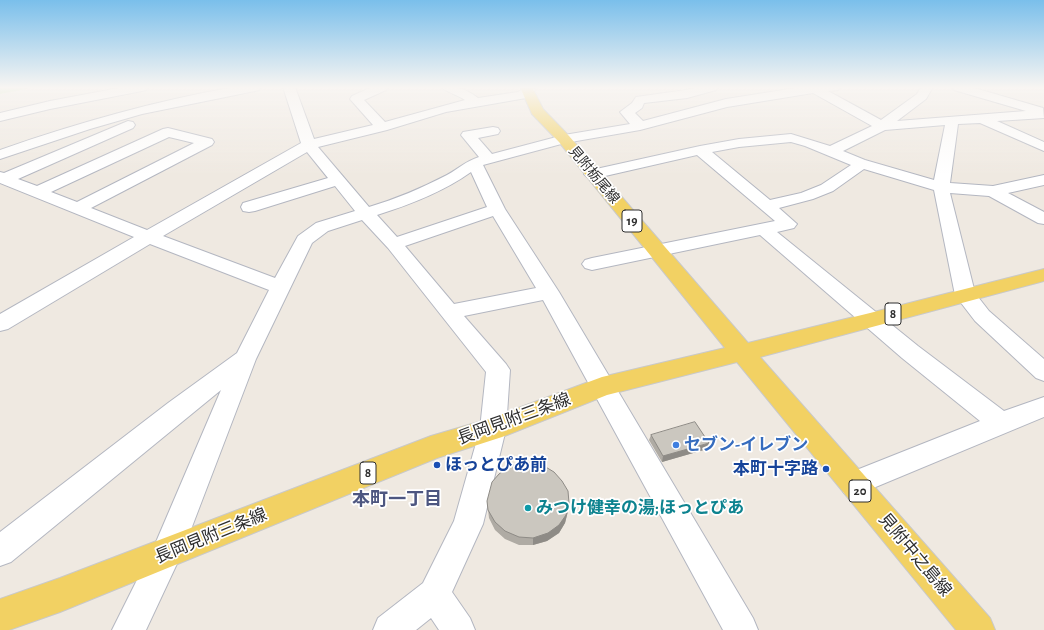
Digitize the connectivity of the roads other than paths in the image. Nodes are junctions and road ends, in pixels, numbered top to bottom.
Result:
1 (119, 116) edge
2 (128, 116) edge
3 (299, 116) edge
4 (372, 116) edge
5 (418, 116) edge
6 (543, 116) edge
7 (631, 116) edge
8 (674, 116) edge
9 (865, 116) edge
10 (895, 116) edge
11 (1019, 116) edge
12 (982, 120) junction
13 (952, 122) junction
14 (640, 126) junction
15 (882, 126) junction
16 (382, 127) junction
17 (493, 131) dead end
18 (564, 139) junction
19 (309, 145) junction
20 (1044, 147) edge
21 (700, 150) junction
22 (830, 151) junction
23 (0, 155) edge
24 (481, 161) junction
25 (860, 163) junction
26 (592, 174) junction
27 (339, 180) junction
28 (1044, 180) edge
29 (1, 183) edge
30 (941, 187) junction
31 (993, 191) junction
32 (38, 192) junction
33 (768, 206) junction
34 (249, 207) dead end
35 (78, 208) junction
36 (497, 209) junction
37 (366, 214) junction
38 (1044, 219) edge
39 (763, 229) junction
40 (149, 237) junction
41 (394, 244) junction
42 (658, 250) junction
43 (592, 264) dead end
44 (1044, 275) edge
45 (281, 287) junction
46 (549, 292) junction
47 (965, 295) junction
48 (449, 312) junction
49 (870, 321) junction
50 (0, 324) edge
51 (742, 352) junction
52 (245, 359) junction
53 (1044, 372) edge
54 (602, 387) junction
55 (1044, 407) edge
56 (1001, 423) junction
57 (493, 429) junction
58 (854, 484) junction
59 (0, 551) edge
60 (167, 553) junction
61 (434, 594) junction
62 (0, 616) edge
63 (129, 630) edge
64 (390, 630) edge
65 (458, 630) edge
66 (741, 630) edge
67 (978, 630) edge

1 - 23 street
2 - 29 street
3 - 19 street
4 - 16 street
5 - 16 street
6 - 18 main road, 見附栃尾線 / 19
7 - 14 street
8 - 14 street
9 - 15 street
10 - 15 street
11 - 12 street
12 - 13 street
12 - 20 street
13 - 15 street
13 - 30 street
14 - 18 street
15 - 22 street
16 - 19 street
17 - 24 street
18 - 24 street
18 - 26 main road, 見附栃尾線 / 19
19 - 27 street
19 - 40 street
21 - 22 street
21 - 26 street
21 - 33 street
22 - 25 street
24 - 36 street
24 - 37 street
25 - 30 street
25 - 33 street
26 - 42 main road, 見附栃尾線 / 19
27 - 34 street
27 - 37 street
28 - 31 street
29 - 32 street
30 - 31 street
30 - 47 street
31 - 38 street
32 - 35 street
32 - 35 street
33 - 39 street
35 - 40 street
36 - 41 street
36 - 46 street
37 - 41 street
37 - 45 street
39 - 42 street
39 - 49 street
40 - 45 street
40 - 50 street
41 - 48 street
42 - 43 street
42 - 51 main road, 見附栃尾線 / 19
44 - 47 main road, 長岡見附三条線 / 8
45 - 52 street
46 - 48 street
46 - 54 street
47 - 49 main road, 長岡見附三条線 / 8
47 - 53 street
48 - 57 street
49 - 51 main road, 長岡見附三条線 / 8
49 - 56 street
51 - 54 main road, 長岡見附三条線 / 8
51 - 58 main road, 見附中之島線 / 20
52 - 59 street
52 - 60 street
54 - 57 main road, 長岡見附三条線 / 8
54 - 66 street
55 - 56 street
56 - 58 street
57 - 60 main road, 長岡見附三条線 / 8
57 - 61 street
58 - 67 main road, 見附中之島線 / 20
60 - 62 main road, 長岡見附三条線 / 8
60 - 63 street
61 - 64 street
61 - 65 street

